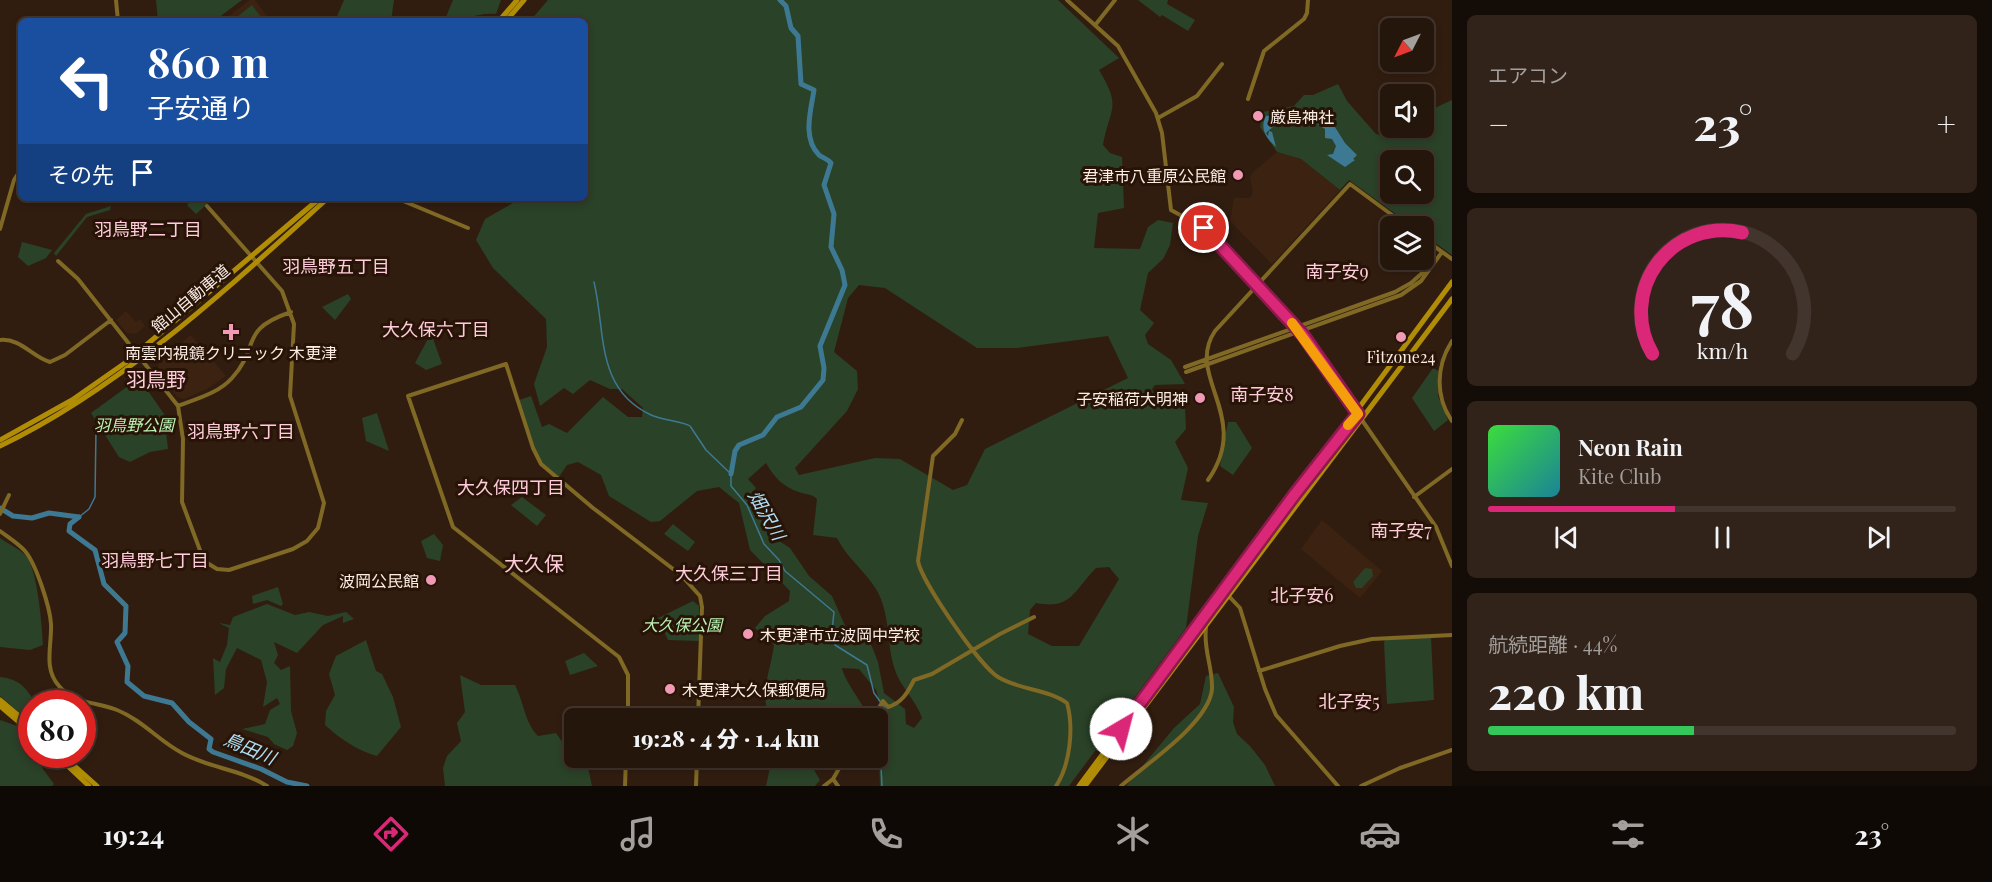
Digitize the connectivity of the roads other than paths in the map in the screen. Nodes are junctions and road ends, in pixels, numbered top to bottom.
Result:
1 (116, 0) edge
2 (517, 0) edge
3 (524, 0) edge
4 (1067, 0) edge
5 (1115, 0) edge
6 (1308, 0) edge
7 (118, 18) edge
8 (502, 18) edge
9 (509, 18) edge
10 (1096, 24) junction
11 (1222, 64) dead end
12 (1248, 99) dead end
13 (1158, 118) junction
14 (18, 174) edge
15 (316, 201) edge
16 (324, 201) edge
17 (403, 201) edge
18 (207, 206) dead end
19 (1393, 216) edge
20 (468, 228) dead end
21 (0, 229) edge
22 (1434, 246) edge
23 (1442, 252) junction
24 (1452, 259) edge
25 (58, 261) dead end
26 (1452, 282) edge
27 (1257, 285) junction
28 (1452, 299) edge
29 (291, 312) junction
30 (111, 320) junction
31 (1298, 330) junction
32 (0, 340) edge
33 (1452, 341) edge
34 (1207, 362) junction
35 (1186, 369) dead end
36 (178, 406) junction
37 (1358, 414) junction
38 (1362, 419) junction
39 (962, 420) dead end
40 (1452, 421) edge
41 (11, 438) junction
42 (0, 440) edge
43 (0, 446) edge
44 (1452, 469) edge
45 (1208, 480) dead end
46 (9, 495) dead end
47 (1414, 497) junction
48 (0, 514) edge
49 (0, 531) edge
50 (1452, 566) edge
51 (1227, 593) junction
52 (1034, 617) dead end
53 (1206, 625) junction
54 (1452, 634) edge
55 (1194, 641) junction
56 (1205, 648) junction
57 (1259, 671) junction
58 (0, 700) edge
59 (0, 706) edge
60 (628, 708) edge
61 (698, 708) edge
62 (879, 708) edge
63 (18, 715) edge
64 (18, 721) edge
65 (1452, 750) edge
66 (70, 768) edge
67 (77, 768) edge
68 (626, 768) edge
69 (697, 768) edge
70 (839, 768) edge
71 (833, 778) junction
72 (89, 786) edge
73 (97, 786) edge
74 (267, 786) edge
75 (625, 786) edge
76 (696, 786) edge
77 (824, 786) edge
78 (838, 786) edge
79 (1056, 786) edge
80 (1078, 786) edge
81 (1085, 786) edge
82 (1121, 786) edge
83 (1338, 786) edge
84 (1361, 786) edge

1 - 7 street
2 - 8 highway
3 - 9 highway
4 - 10 street
5 - 10 street
6 - 12 street
10 - 13 street
11 - 13 street
13 - 27 street
14 - 21 street
15 - 41 highway, 館山自動車道
16 - 41 highway, 館山自動車道
17 - 20 street
18 - 29 street
19 - 27 street
22 - 23 street
23 - 24 street
23 - 31 street
25 - 30 street
26 - 37 highway
27 - 31 street
27 - 34 street
28 - 38 highway
29 - 36 street
29 - 36 street
30 - 32 street
30 - 36 street
31 - 34 street
31 - 37 street
33 - 40 street
34 - 35 street
34 - 45 street
37 - 38 street
37 - 51 highway
38 - 47 street
38 - 51 highway
39 - 79 street
41 - 42 highway, 館山自動車道
41 - 43 highway, 館山自動車道
44 - 47 street
46 - 48 street
47 - 50 street
49 - 74 street
51 - 53 highway
51 - 57 street
51 - 80 highway
52 - 62 street
53 - 55 highway
53 - 56 street
54 - 57 street
55 - 56 street
55 - 81 highway
56 - 82 street
57 - 83 street
58 - 63 highway
59 - 64 highway
60 - 61 street
65 - 84 street
66 - 72 highway
67 - 73 highway
68 - 75 street
69 - 76 street
70 - 71 street
71 - 77 street
71 - 78 street

